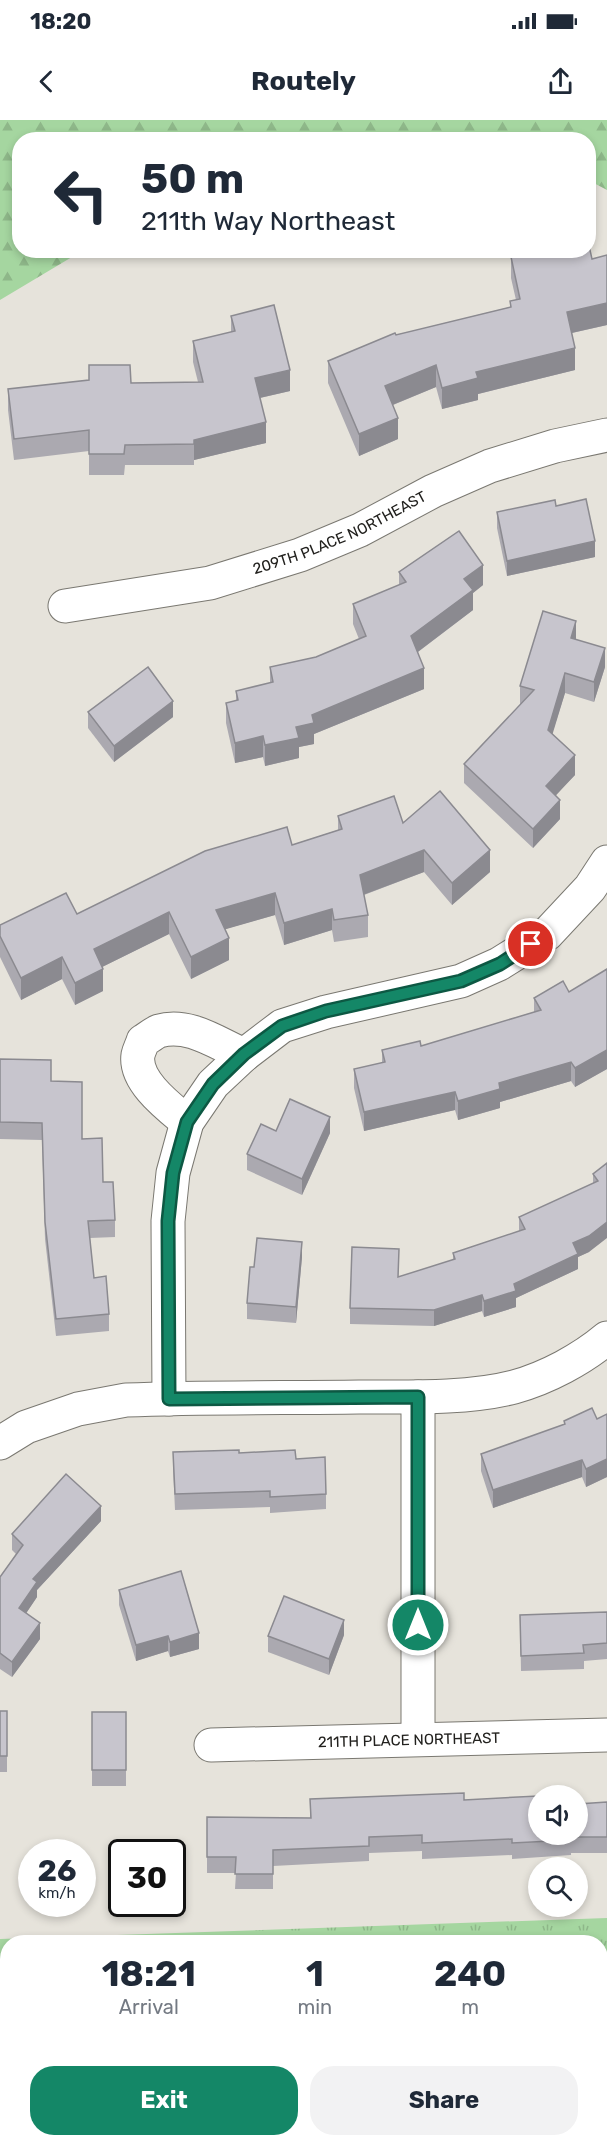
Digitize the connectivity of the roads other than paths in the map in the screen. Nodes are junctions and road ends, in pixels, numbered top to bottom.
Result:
1 (607, 435) edge
2 (65, 606) dead end
3 (607, 862) edge
4 (244, 1054) junction
5 (187, 1122) junction
6 (607, 1338) edge
7 (418, 1397) junction
8 (169, 1399) junction
9 (0, 1443) edge
10 (607, 1735) edge
11 (417, 1739) junction
12 (211, 1745) dead end

1 - 2 street, 209TH PLACE NORTHEAST
3 - 4 street
4 - 5 street
4 - 5 street
5 - 8 street
6 - 7 street
7 - 8 street
7 - 11 street
8 - 9 street
10 - 11 street, 211TH PLACE NORTHEAST
11 - 12 street, 211TH PLACE NORTHEAST

